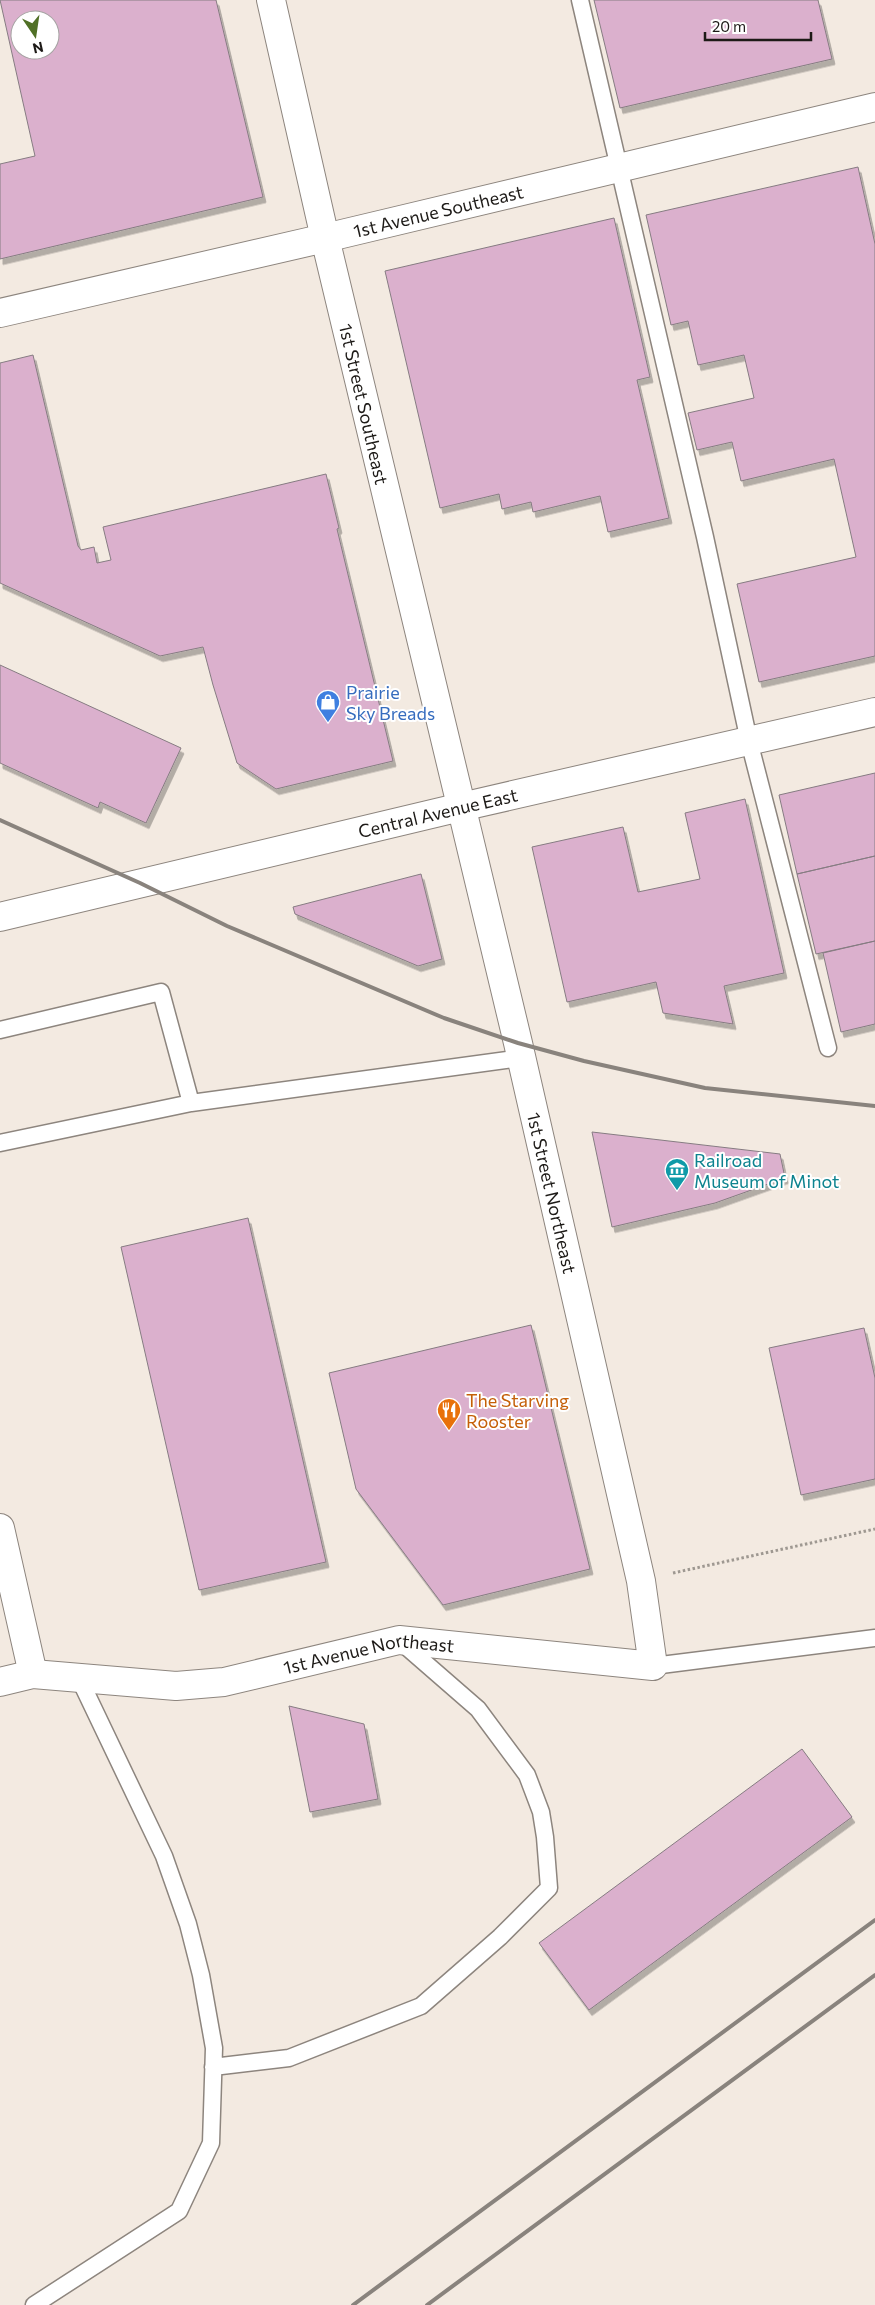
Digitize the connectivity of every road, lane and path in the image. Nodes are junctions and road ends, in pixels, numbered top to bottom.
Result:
1 (271, 0) edge
2 (580, 0) edge
3 (875, 108) edge
4 (619, 169) junction
5 (325, 238) junction
6 (0, 313) edge
7 (875, 712) edge
8 (749, 741) junction
9 (461, 807) junction
10 (0, 917) edge
11 (0, 1030) edge
12 (828, 1048) dead end
13 (521, 1058) junction
14 (191, 1103) junction
15 (0, 1143) edge
16 (0, 1528) edge
17 (875, 1529) edge
18 (685, 1570) dead end
19 (875, 1638) edge
20 (399, 1640) junction
21 (653, 1666) junction
22 (32, 1674) junction
23 (79, 1678) junction
24 (0, 1682) edge
25 (213, 2067) junction
26 (34, 2305) edge

1 - 5 street, 1st Street Southeast
2 - 4 lane
3 - 4 street, 1st Avenue Southeast
4 - 5 street, 1st Avenue Southeast
4 - 8 lane
5 - 6 street, 1st Avenue Southeast
5 - 9 street, 1st Street Southeast
7 - 8 street, Central Avenue East
8 - 9 street, Central Avenue East
8 - 12 lane
9 - 10 street, Central Avenue East
9 - 13 street, 1st Street Northeast
11 - 14 lane
13 - 14 lane
13 - 21 street, 1st Street Northeast
14 - 15 lane
16 - 22 street
17 - 18 path
19 - 21 lane
20 - 21 street, 1st Avenue Northeast
20 - 23 street, 1st Avenue Northeast
20 - 25 lane
22 - 23 street, 1st Avenue Northeast
22 - 24 street, 1st Avenue Northeast
23 - 25 lane
25 - 26 lane

